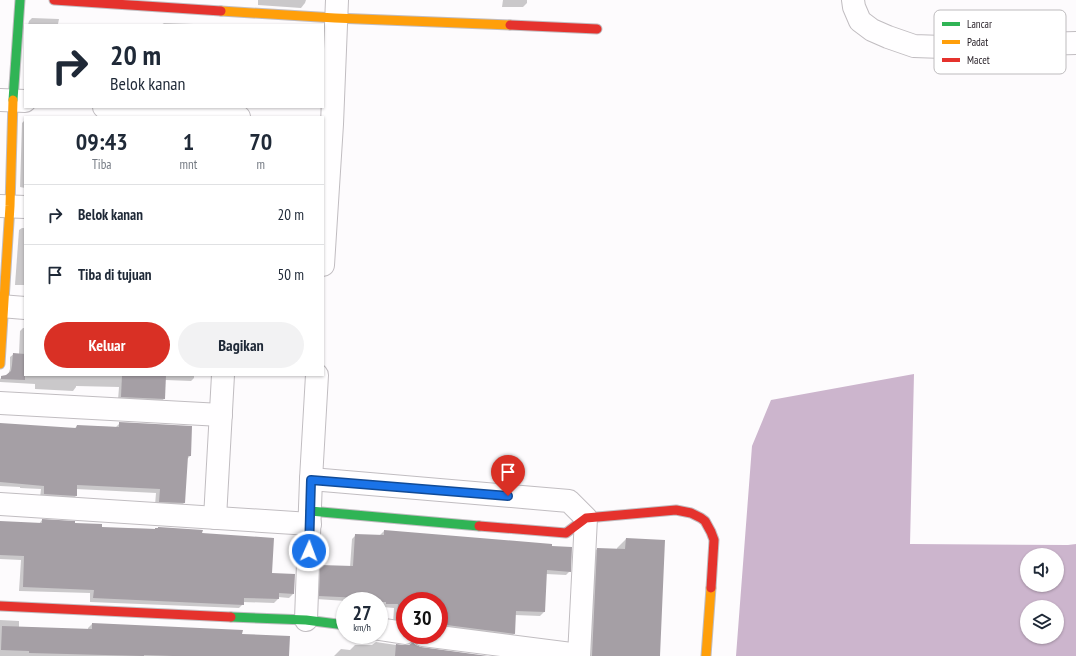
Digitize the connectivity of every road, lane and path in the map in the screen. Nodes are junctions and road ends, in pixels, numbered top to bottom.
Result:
1 (20, 0) edge
2 (54, 0) edge
3 (854, 0) edge
4 (245, 6) edge
5 (336, 9) edge
6 (597, 29) dead end
7 (1066, 43) edge
8 (1076, 43) edge
9 (934, 47) edge
10 (13, 100) edge
11 (118, 108) edge
12 (226, 116) edge
13 (328, 124) edge
14 (12, 207) edge
15 (324, 229) edge
16 (2, 306) edge
17 (24, 308) edge
18 (0, 364) edge
19 (223, 376) edge
20 (317, 376) edge
21 (0, 403) edge
22 (221, 415) junction
23 (311, 480) junction
24 (0, 504) edge
25 (310, 517) junction
26 (215, 518) junction
27 (586, 518) junction
28 (0, 606) edge
29 (306, 620) junction
30 (336, 624) edge
31 (448, 638) edge
32 (579, 655) edge
33 (706, 656) edge

1 - 10 street
2 - 4 street
3 - 9 street
4 - 5 street
5 - 6 street
5 - 13 street
7 - 8 street
10 - 14 street
11 - 12 street
13 - 15 street
14 - 16 street
16 - 17 street
16 - 18 street
19 - 22 street
20 - 23 street
21 - 22 street
22 - 26 street
23 - 25 street
23 - 27 street
24 - 26 street
25 - 26 street
25 - 27 street
25 - 29 street
27 - 32 street
27 - 33 street
28 - 29 street
29 - 30 street
31 - 32 street

